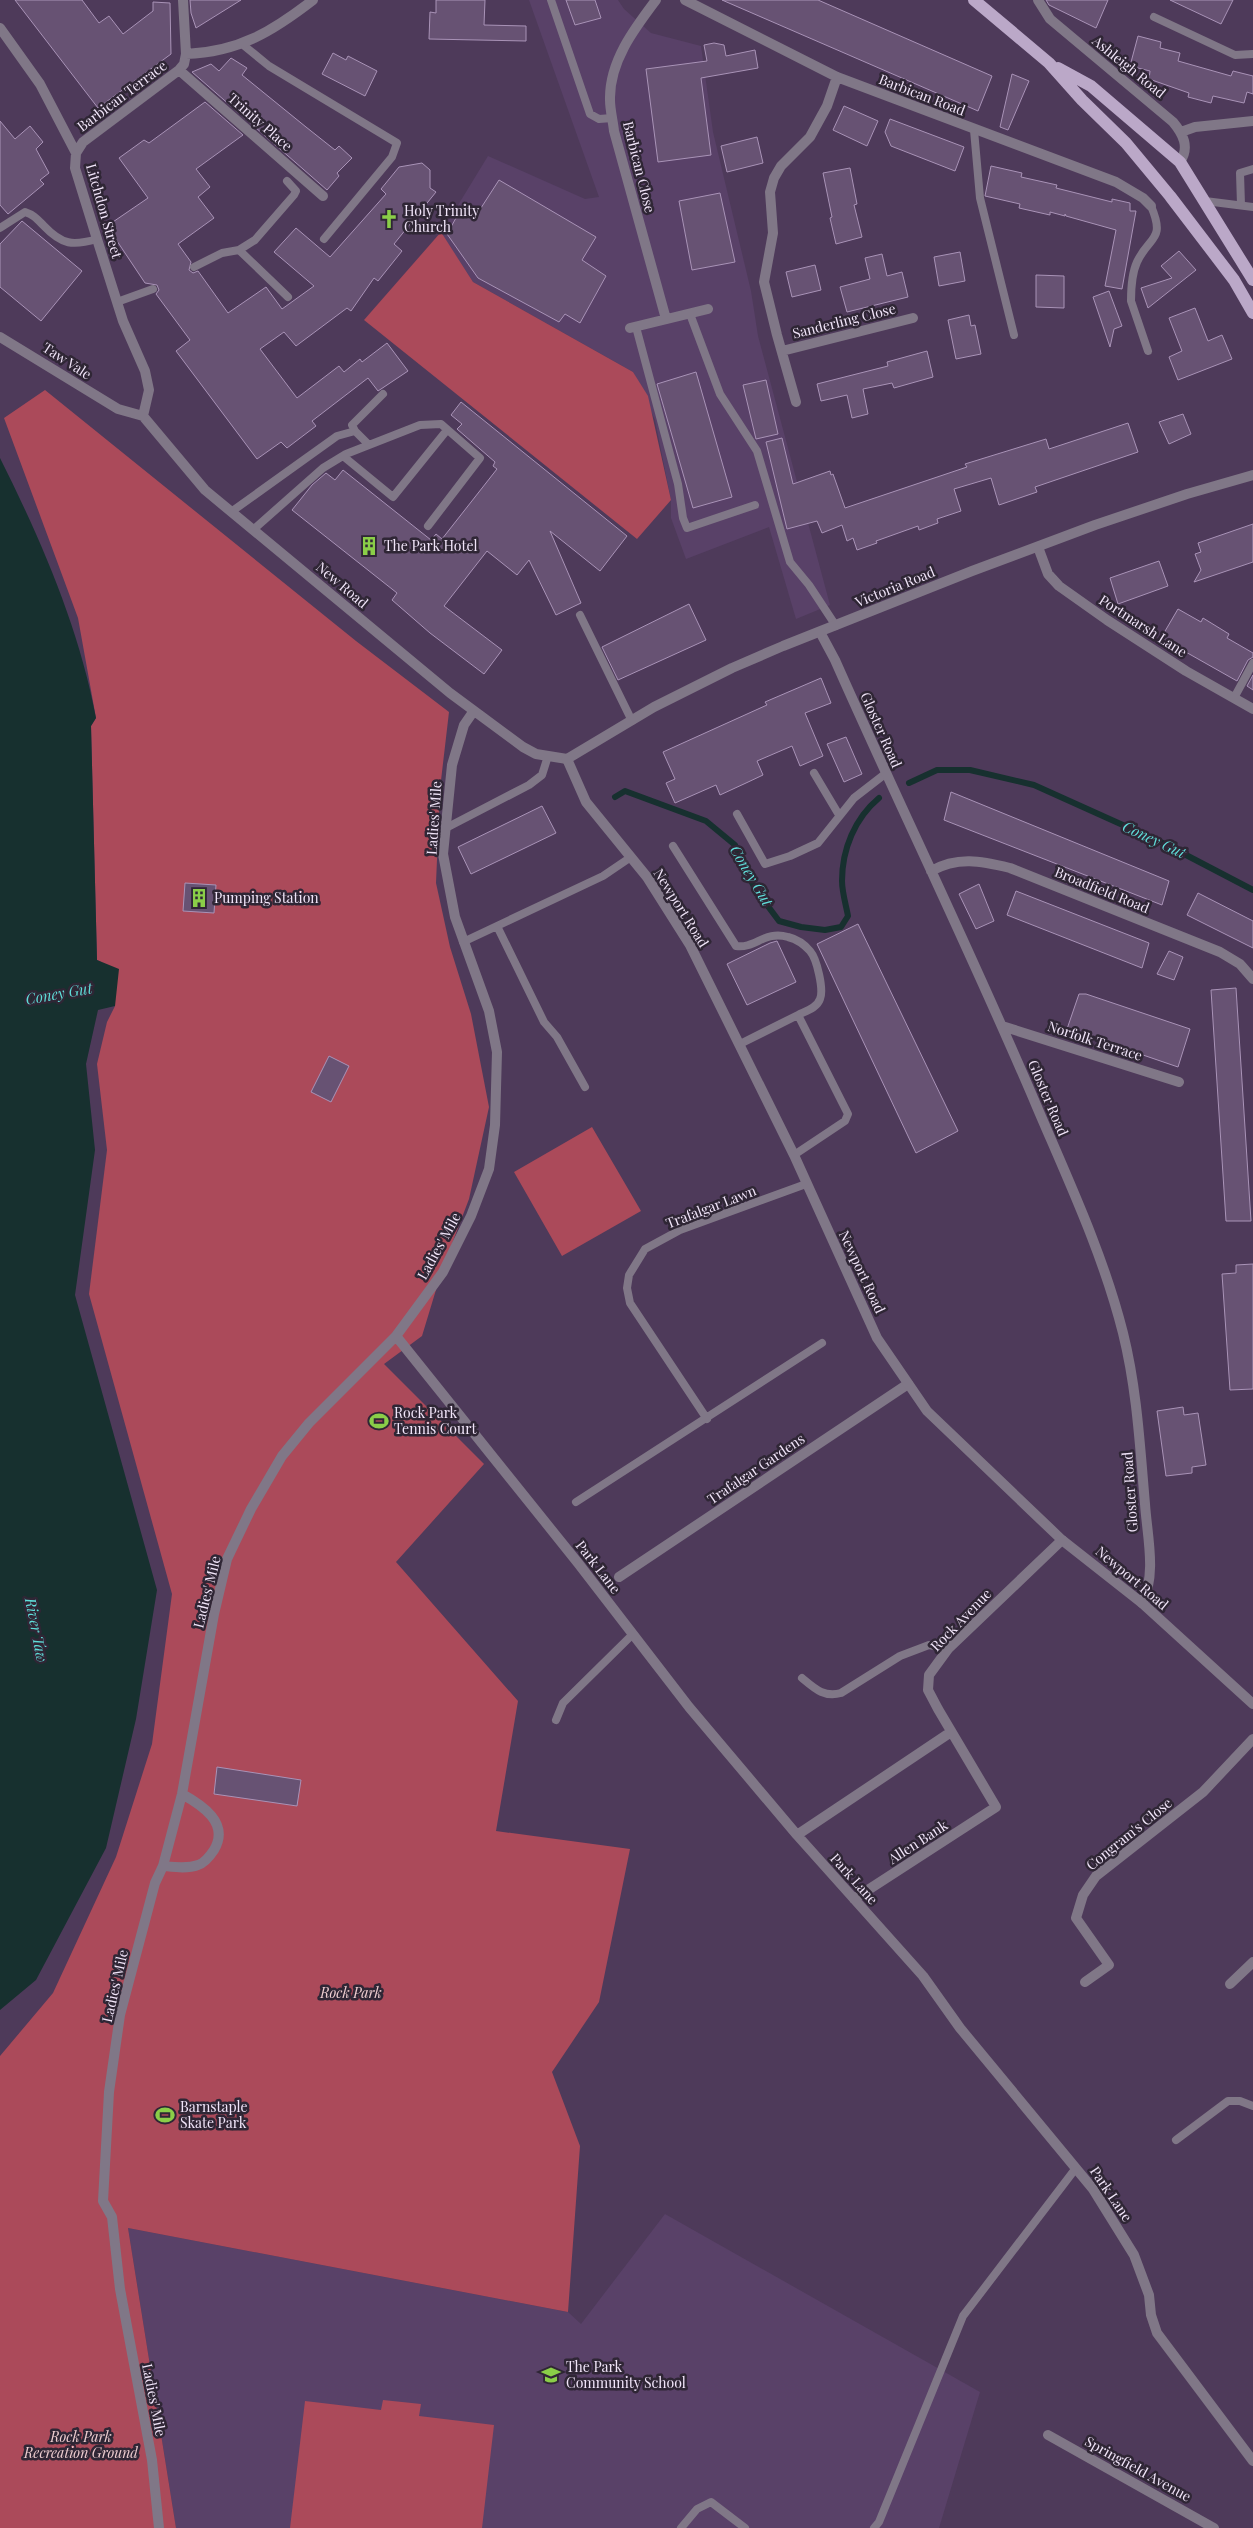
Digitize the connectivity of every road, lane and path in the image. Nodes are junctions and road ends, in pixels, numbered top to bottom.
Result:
1 (183, 0) edge
2 (313, 0) edge
3 (551, 0) edge
4 (656, 0) edge
5 (685, 0) edge
6 (974, 0) edge
7 (1037, 1) edge
8 (1154, 17) dead end
9 (0, 28) edge
10 (242, 44) junction
11 (186, 54) junction
12 (1253, 54) edge
13 (1049, 63) junction
14 (179, 70) junction
15 (837, 77) junction
16 (612, 118) junction
17 (1253, 121) edge
18 (974, 130) junction
19 (1181, 132) junction
20 (76, 153) junction
21 (1180, 162) junction
22 (1253, 169) edge
23 (287, 181) dead end
24 (323, 196) dead end
25 (1205, 201) junction
26 (1241, 205) junction
27 (1151, 206) joint
28 (1253, 207) edge
29 (0, 228) edge
30 (97, 239) junction
31 (324, 239) dead end
32 (239, 250) junction
33 (194, 267) dead end
34 (1253, 280) edge
35 (152, 289) dead end
36 (288, 297) dead end
37 (117, 302) junction
38 (708, 310) dead end
39 (1253, 313) edge
40 (690, 314) junction
41 (913, 318) dead end
42 (666, 319) junction
43 (633, 328) joint
44 (1014, 335) dead end
45 (0, 337) edge
46 (782, 351) junction
47 (1148, 351) dead end
48 (383, 394) dead end
49 (796, 402) dead end
50 (144, 416) junction
51 (447, 430) junction
52 (355, 431) junction
53 (369, 445) junction
54 (343, 456) junction
55 (1251, 474) edge
56 (755, 505) dead end
57 (231, 512) junction
58 (428, 526) dead end
59 (254, 529) junction
60 (1038, 547) junction
61 (580, 615) dead end
62 (836, 626) junction
63 (820, 632) junction
64 (1253, 663) edge
65 (1234, 698) junction
66 (1253, 709) edge
67 (473, 712) junction
68 (632, 721) junction
69 (548, 756) junction
70 (567, 759) junction
71 (814, 772) dead end
72 (885, 774) junction
73 (737, 814) dead end
74 (839, 815) junction
75 (446, 828) junction
76 (673, 846) dead end
77 (631, 857) junction
78 (931, 871) junction
79 (497, 926) junction
80 (463, 942) junction
81 (1253, 979) edge
82 (798, 1015) junction
83 (1002, 1026) junction
84 (740, 1044) junction
85 (1179, 1082) dead end
86 (585, 1087) dead end
87 (794, 1155) junction
88 (806, 1184) junction
89 (396, 1336) junction
90 (822, 1343) dead end
91 (908, 1384) junction
92 (706, 1419) junction
93 (576, 1502) dead end
94 (1062, 1540) junction
95 (619, 1577) dead end
96 (1142, 1603) junction
97 (633, 1634) junction
98 (948, 1649) junction
99 (802, 1678) dead end
100 (1253, 1704) edge
101 (556, 1720) dead end
102 (951, 1732) junction
103 (1253, 1739) edge
104 (182, 1794) junction
105 (996, 1807) joint
106 (797, 1835) junction
107 (163, 1866) junction
108 (854, 1900) junction
109 (1253, 1962) edge
110 (1085, 1982) dead end
111 (1230, 1984) dead end
112 (1253, 2106) edge
113 (1176, 2140) dead end
114 (1076, 2168) junction
115 (1048, 2435) dead end
116 (1253, 2461) edge
117 (160, 2528) edge
118 (682, 2528) edge
119 (746, 2528) edge
120 (874, 2528) edge
121 (1214, 2528) edge

1 - 11 street
2 - 10 street
3 - 16 lane
4 - 16 street, Barbican Close
5 - 15 street, Barbican Road
6 - 13 main road
7 - 19 street, Ashleigh Road
8 - 12 lane
9 - 20 street, Litchdon Street
10 - 11 street
10 - 31 lane
11 - 14 street, Barbican Terrace
13 - 21 main road
13 - 39 main road
14 - 20 street, Barbican Terrace
14 - 24 street, Trinity Place
15 - 18 street, Barbican Road
15 - 46 street, Sanderling Close
16 - 42 street, Barbican Close
17 - 19 street
18 - 27 street, Barbican Road
18 - 44 lane
19 - 21 street
20 - 30 street, Litchdon Street
21 - 25 main road
22 - 26 lane
23 - 32 lane
25 - 26 lane
25 - 34 main road
26 - 28 lane
27 - 47 lane
29 - 30 lane
30 - 37 street, Litchdon Street
32 - 33 lane
32 - 36 lane
35 - 37 lane
37 - 50 street, Litchdon Street
38 - 40 street
40 - 42 street
40 - 62 lane
41 - 46 street, Sanderling Close
42 - 43 street
43 - 56 lane
45 - 50 street, Taw Vale
46 - 49 street, Sanderling Close
48 - 52 lane
50 - 57 street, New Road
51 - 53 lane
51 - 54 lane
51 - 58 lane
52 - 53 lane
52 - 57 lane
53 - 54 lane
54 - 59 lane
55 - 60 street, Victoria Road
57 - 59 street, New Road
59 - 67 street, New Road
60 - 62 street, Victoria Road
60 - 65 street, Portmarsh Lane
61 - 68 lane
62 - 63 street, Victoria Road
63 - 68 street, Victoria Road
63 - 72 street, Gloster Road
64 - 65 lane
65 - 66 street, Portmarsh Lane
67 - 69 street, New Road
67 - 75 street, Ladies' Mile
68 - 70 street, Victoria Road
69 - 70 street, New Road
69 - 75 lane
70 - 77 street, Newport Road
71 - 74 lane
72 - 74 lane
72 - 78 street, Gloster Road
73 - 74 lane
75 - 80 street, Ladies' Mile
76 - 82 lane
77 - 79 lane
77 - 84 street, Newport Road
78 - 81 street, Broadfield Road
78 - 83 street, Gloster Road
79 - 80 lane
79 - 86 lane
80 - 89 street, Ladies' Mile
82 - 84 lane
82 - 87 lane
83 - 85 street, Norfolk Terrace
83 - 96 street, Gloster Road
84 - 87 street, Newport Road
87 - 88 street, Newport Road
88 - 91 street, Newport Road
88 - 92 lane, Trafalgar Lawn
89 - 97 street, Park Lane
89 - 104 street, Ladies' Mile
90 - 92 lane
91 - 94 street, Newport Road
91 - 95 street, Trafalgar Gardens
92 - 93 lane
94 - 96 street, Newport Road
94 - 98 street, Rock Avenue
96 - 100 street, Newport Road
97 - 101 lane
97 - 106 street, Park Lane
98 - 99 lane
98 - 102 street, Rock Avenue
102 - 105 street, Rock Avenue
102 - 106 street
103 - 110 street, Congram's Close
104 - 107 street, Ladies' Mile
104 - 107 street
105 - 108 street, Allen Bank
106 - 108 street, Park Lane
107 - 117 street, Ladies' Mile
108 - 114 street, Park Lane
109 - 111 street
112 - 113 lane
114 - 116 street, Park Lane
114 - 120 lane
115 - 121 street, Springfield Avenue
118 - 119 lane

